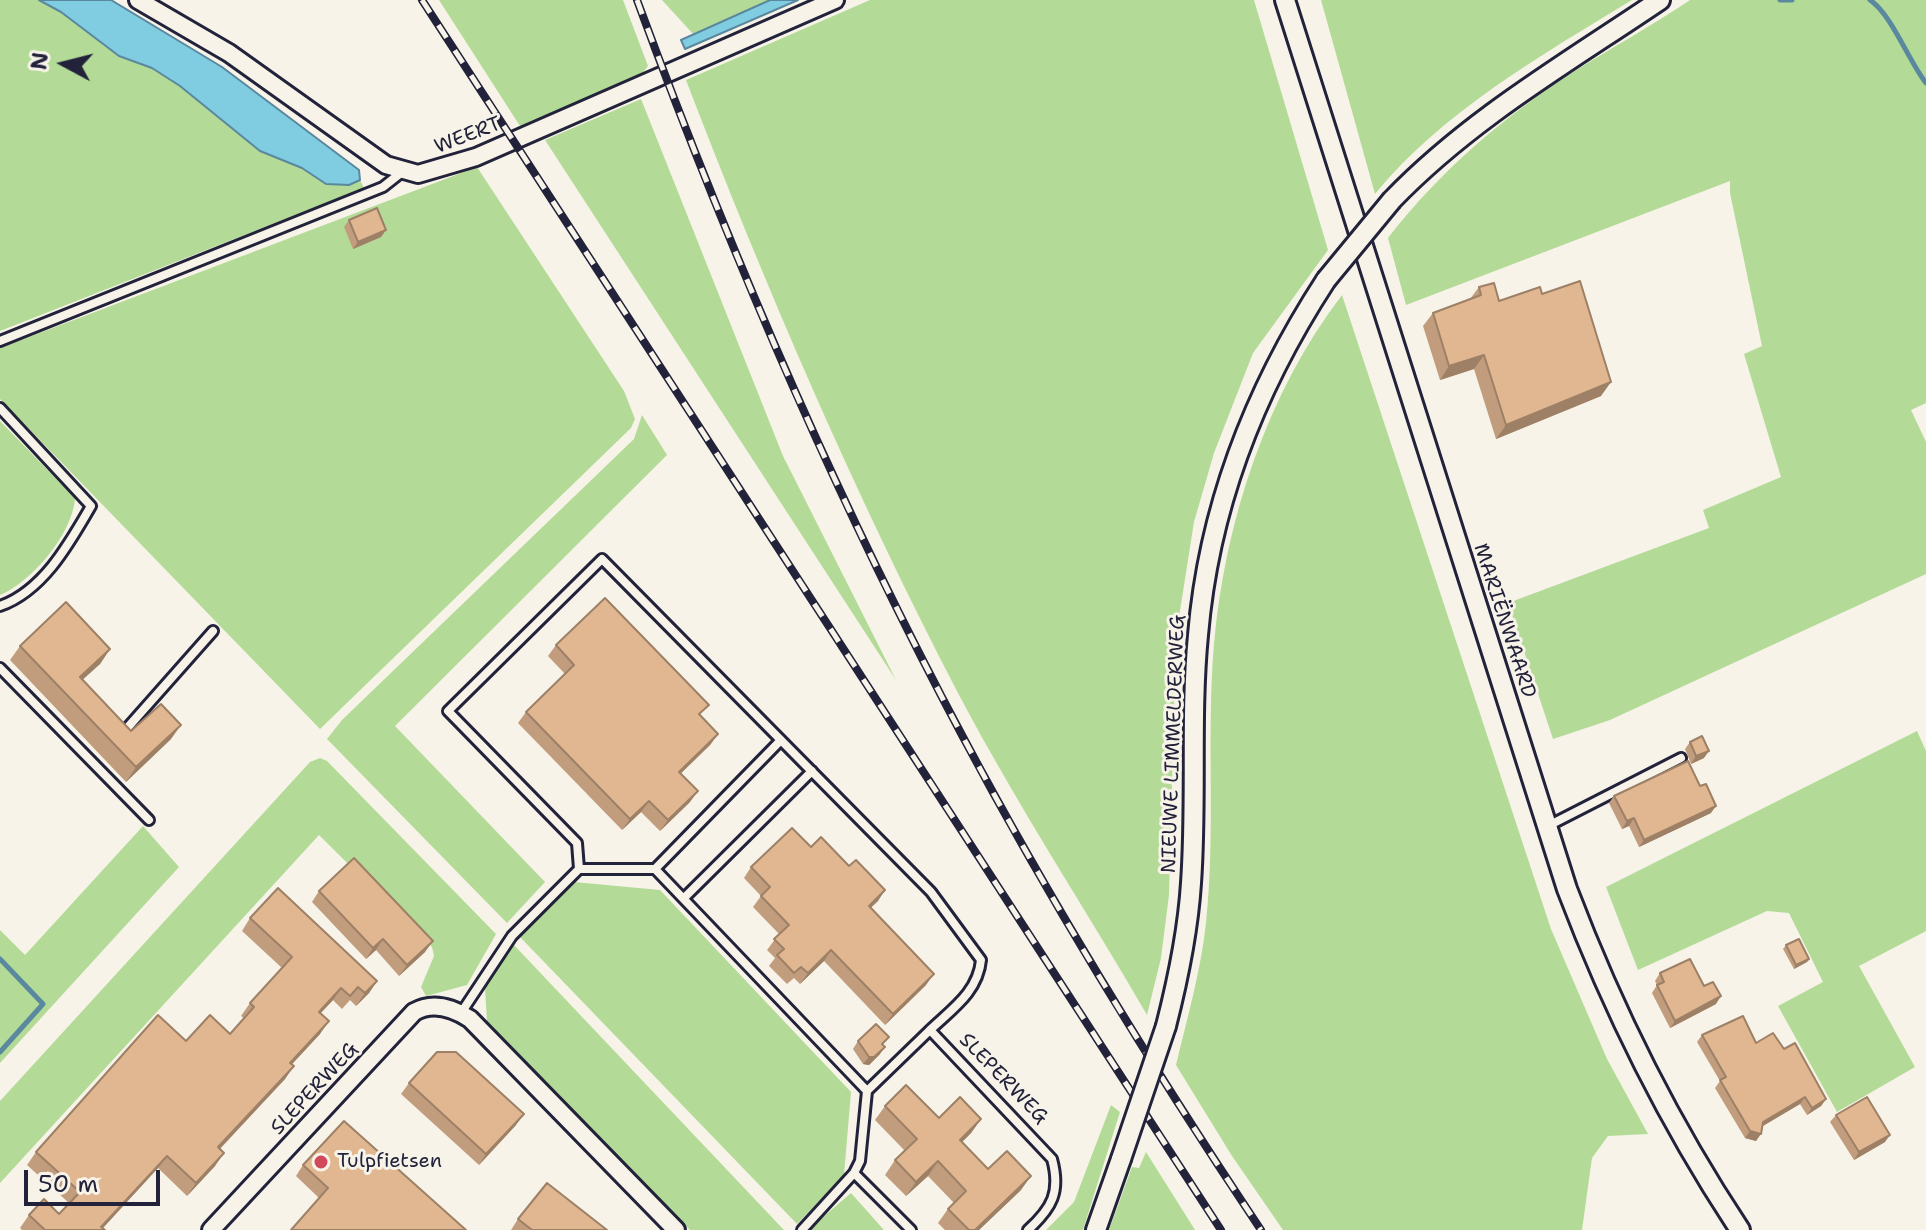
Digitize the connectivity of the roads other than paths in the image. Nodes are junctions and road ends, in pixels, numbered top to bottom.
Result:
1 (138, 0) edge
2 (835, 0) edge
3 (1285, 0) edge
4 (1660, 0) edge
5 (402, 172) junction
6 (0, 341) edge
7 (0, 408) edge
8 (0, 606) edge
9 (213, 631) dead end
10 (0, 668) edge
11 (111, 725) edge
12 (781, 740) junction
13 (1681, 758) dead end
14 (812, 771) junction
15 (149, 820) dead end
16 (1546, 827) junction
17 (579, 869) junction
18 (655, 869) junction
19 (684, 898) junction
20 (461, 1013) junction
21 (930, 1030) junction
22 (867, 1091) junction
23 (852, 1177) junction
24 (211, 1230) edge
25 (676, 1230) edge
26 (802, 1230) edge
27 (911, 1230) edge
28 (1028, 1230) edge
29 (1096, 1230) edge
30 (1740, 1230) edge

1 - 5 street
2 - 5 street, WEERT
3 - 16 street, MARIËNWAARD
4 - 29 street, NIEUWE LIMMELDERWEG, bridge
5 - 6 lane
7 - 8 lane
9 - 11 lane
10 - 15 lane
12 - 14 lane
12 - 17 lane
12 - 18 lane
13 - 16 lane
14 - 19 lane
14 - 21 lane
16 - 30 street, MARIËNWAARD
17 - 18 lane
17 - 20 lane
18 - 19 lane
19 - 22 lane
20 - 24 street, SLEPERWEG
20 - 25 street
21 - 22 lane, SLEPERWEG
21 - 28 lane, SLEPERWEG
22 - 23 lane
23 - 26 lane
23 - 27 lane

